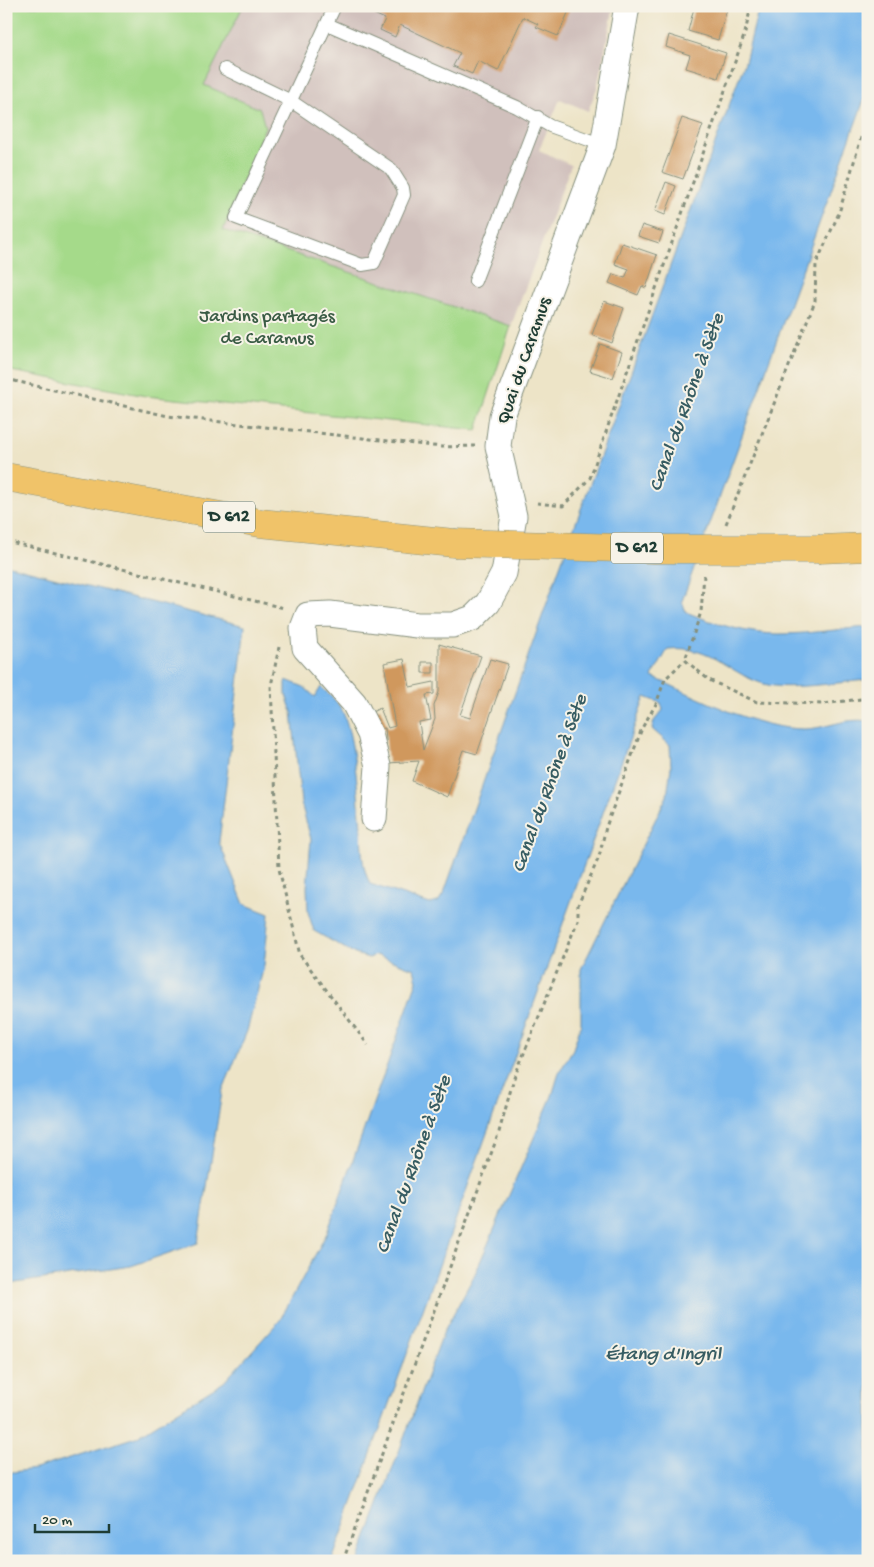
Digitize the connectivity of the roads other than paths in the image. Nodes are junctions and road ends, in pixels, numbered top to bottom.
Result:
1 (335, 6) edge
2 (627, 6) edge
3 (327, 24) junction
4 (225, 69) dead end
5 (291, 101) junction
6 (538, 117) junction
7 (603, 145) junction
8 (475, 282) dead end
9 (6, 477) edge
10 (868, 547) edge
11 (374, 819) dead end

1 - 3 lane
2 - 7 street, Quai du Caramus
3 - 5 lane
3 - 6 lane
4 - 5 lane
5 - 5 lane
6 - 7 lane
6 - 8 lane
7 - 11 street, Quai du Caramus
9 - 10 main road, D 612, bridge

